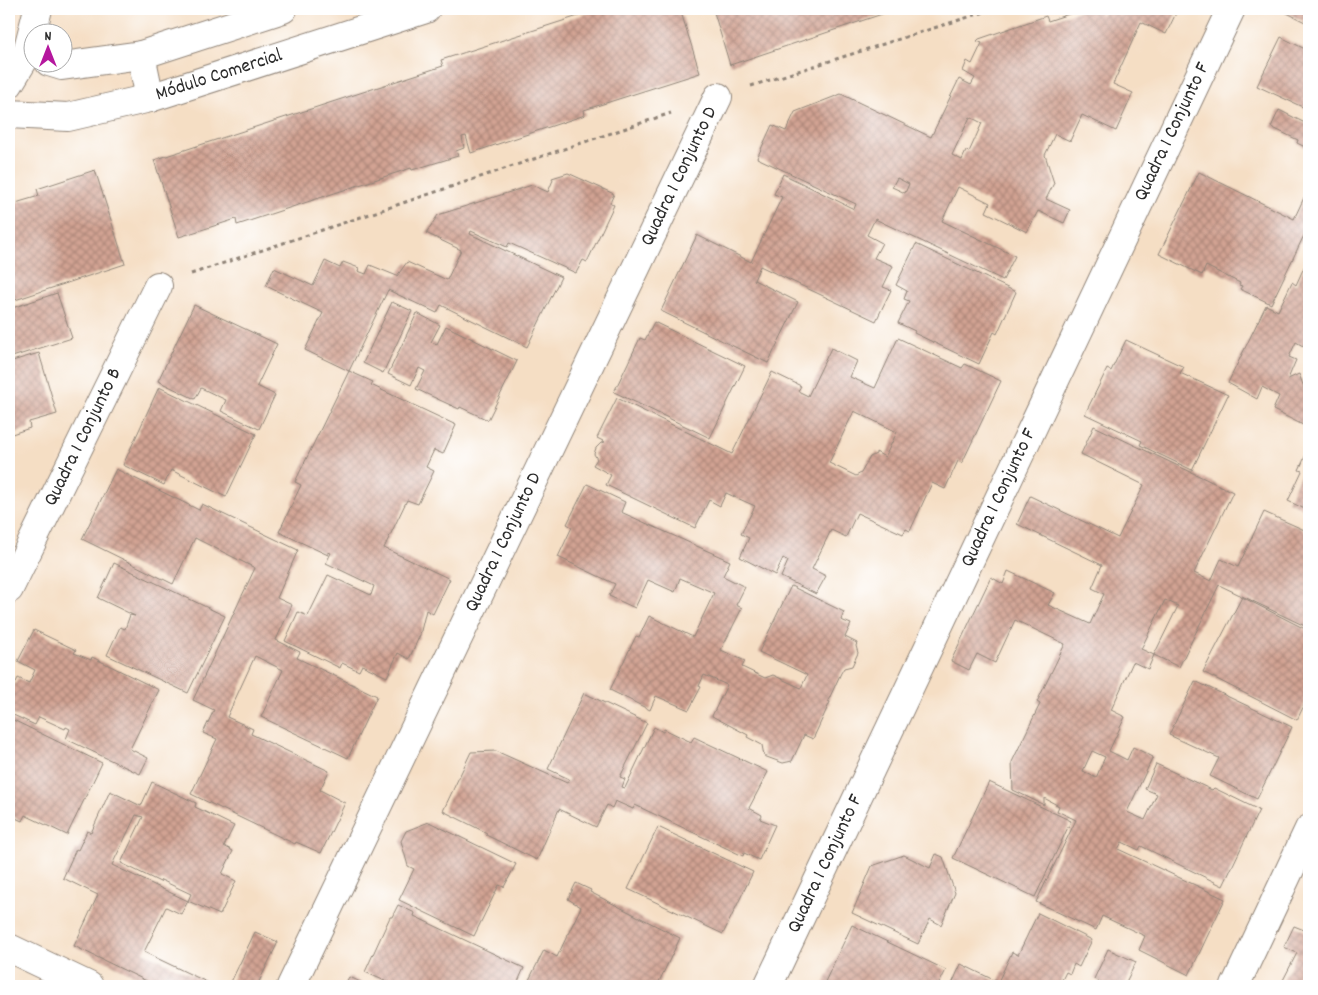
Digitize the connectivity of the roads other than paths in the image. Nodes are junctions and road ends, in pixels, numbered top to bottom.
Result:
1 (38, 9) edge
2 (283, 9) edge
3 (426, 9) edge
4 (1230, 9) edge
5 (36, 22) edge
6 (141, 55) junction
7 (72, 65) edge
8 (22, 66) edge
9 (9, 84) edge
10 (718, 97) road end
11 (150, 98) junction
12 (9, 114) edge
13 (158, 286) road end
14 (9, 589) edge
15 (1309, 829) edge
16 (9, 948) edge
17 (88, 986) edge
18 (291, 986) edge
19 (768, 986) edge
20 (1236, 986) edge

1 - 5 street
2 - 6 street
3 - 11 street, Módulo Comercial
4 - 19 street, Quadra 1 Conjunto F
6 - 7 street
6 - 11 street
8 - 9 street
10 - 18 street, Quadra 1 Conjunto D
11 - 12 street, Módulo Comercial
13 - 14 street, Quadra 1 Conjunto B
15 - 20 street
16 - 17 street

